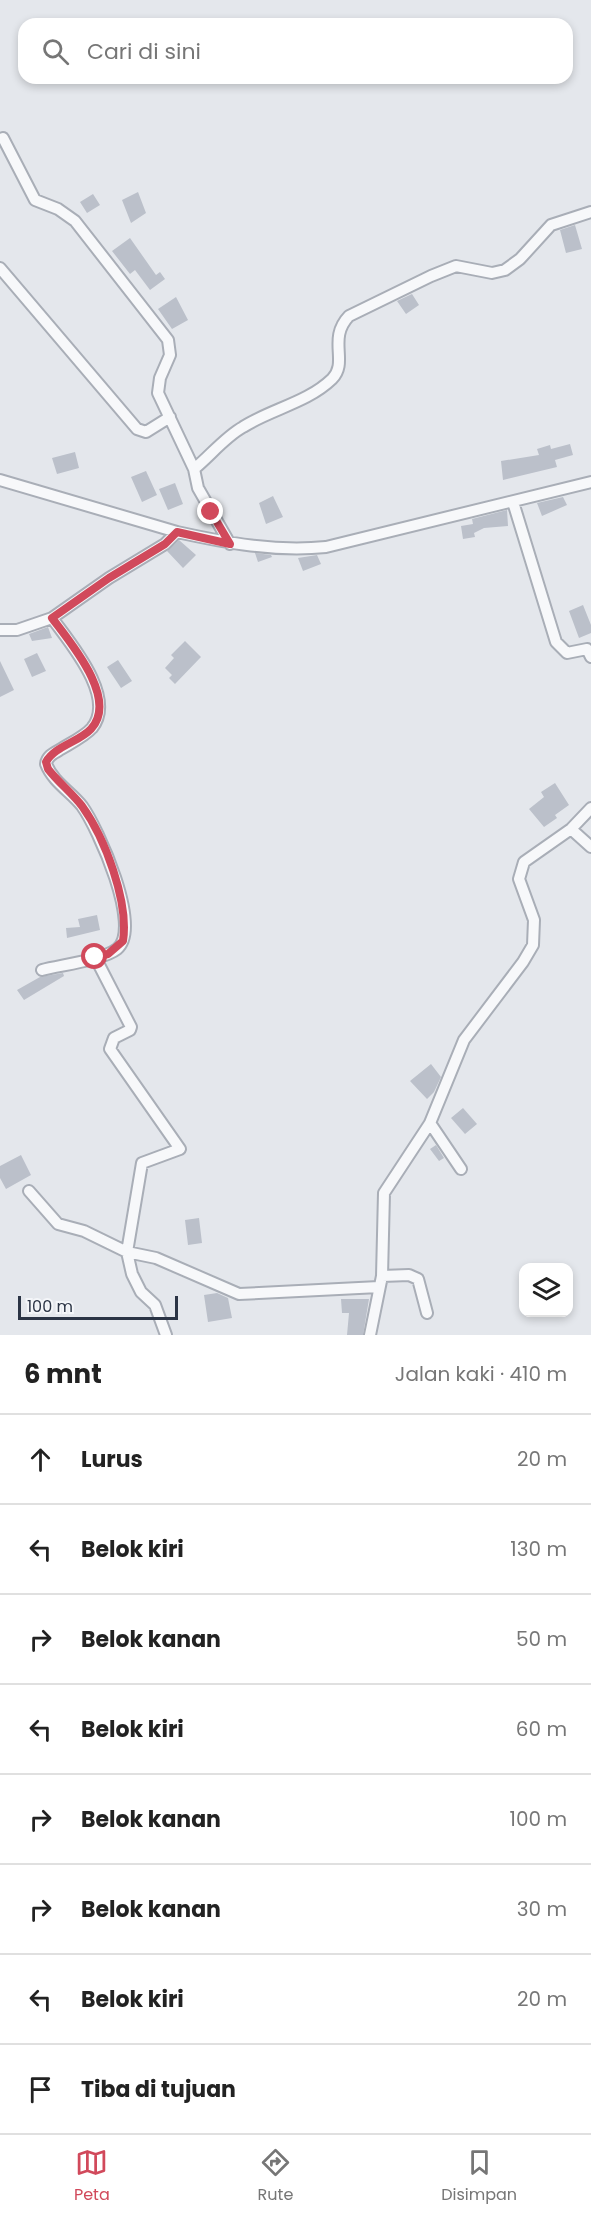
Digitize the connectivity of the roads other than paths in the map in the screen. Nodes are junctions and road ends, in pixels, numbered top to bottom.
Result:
1 (3, 138) dead end
2 (591, 212) edge
3 (0, 268) edge
4 (170, 417) junction
5 (194, 469) junction
6 (0, 480) edge
7 (591, 482) edge
8 (513, 502) junction
9 (177, 532) junction
10 (230, 544) junction
11 (52, 618) junction
12 (0, 630) edge
13 (591, 657) edge
14 (591, 808) edge
15 (571, 829) junction
16 (591, 847) edge
17 (95, 957) junction
18 (42, 970) dead end
19 (430, 1123) junction
20 (461, 1169) dead end
21 (29, 1191) dead end
22 (127, 1252) junction
23 (381, 1282) junction
24 (427, 1313) dead end
25 (166, 1335) edge
26 (370, 1335) edge

1 - 4 street
2 - 5 street
3 - 4 street
4 - 5 street
5 - 10 street
6 - 9 street
7 - 8 street
8 - 10 street
8 - 13 street
9 - 10 street
9 - 11 street
11 - 12 street
11 - 17 street
14 - 15 street
15 - 16 street
15 - 19 street
17 - 18 street
17 - 22 street
19 - 20 street
19 - 23 street
21 - 22 street
22 - 23 street
22 - 25 street
23 - 24 street
23 - 26 street

